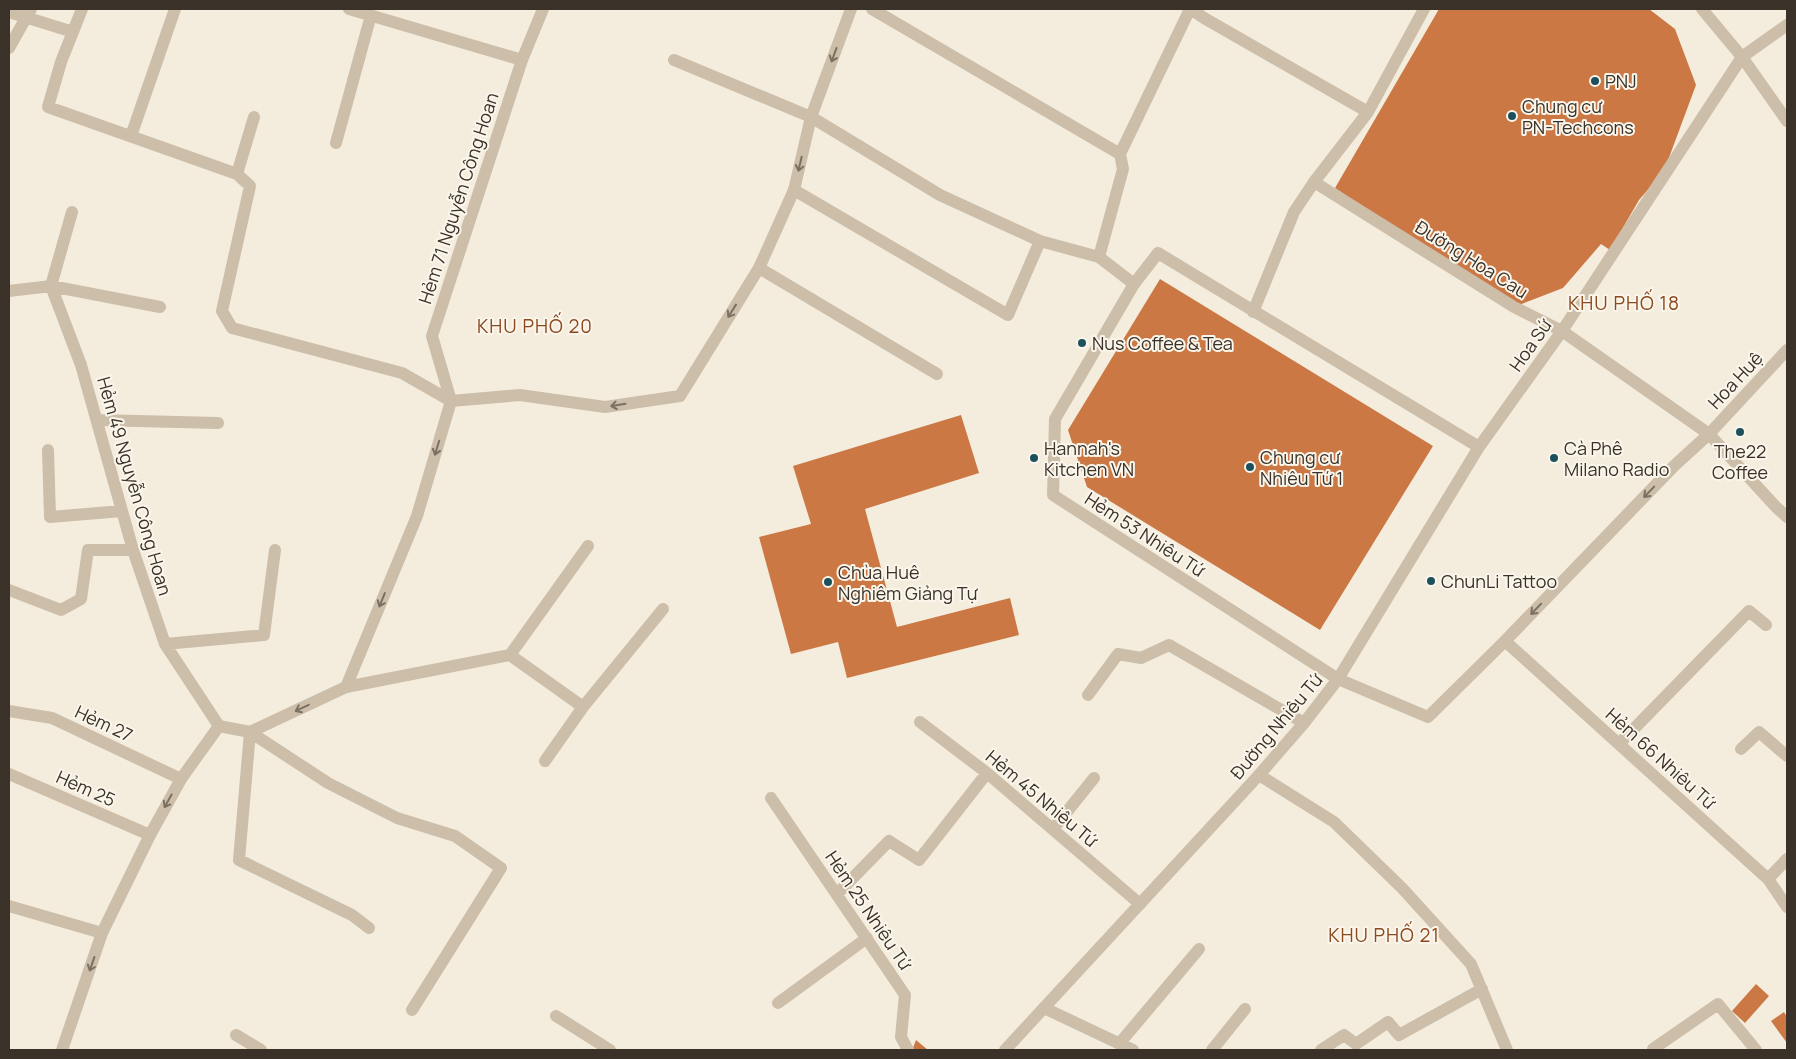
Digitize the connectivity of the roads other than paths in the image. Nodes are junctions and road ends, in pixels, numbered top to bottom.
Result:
1 (82, 9) edge
2 (175, 9) edge
3 (349, 9) edge
4 (544, 9) edge
5 (851, 9) edge
6 (872, 9) edge
7 (1190, 9) edge
8 (1424, 9) edge
9 (1702, 9) edge
10 (9, 12) edge
11 (29, 13) edge
12 (371, 15) junction
13 (1787, 25) edge
14 (72, 32) junction
15 (9, 48) edge
16 (1742, 57) junction
17 (522, 60) junction
18 (674, 60) dead end
19 (1368, 112) junction
20 (254, 117) dead end
21 (811, 117) junction
22 (1787, 121) edge
23 (130, 136) junction
24 (336, 143) dead end
25 (1120, 154) junction
26 (237, 174) junction
27 (1314, 182) junction
28 (794, 190) junction
29 (72, 212) dead end
30 (1040, 240) junction
31 (1100, 257) junction
32 (759, 268) junction
33 (1134, 284) junction
34 (51, 286) junction
35 (9, 291) edge
36 (160, 307) dead end
37 (1253, 312) junction
38 (1562, 331) junction
39 (1787, 350) edge
40 (936, 374) dead end
41 (451, 401) junction
42 (98, 420) junction
43 (218, 423) dead end
44 (1709, 434) junction
45 (1479, 447) junction
46 (48, 450) dead end
47 (122, 512) junction
48 (1787, 517) edge
49 (588, 546) dead end
50 (133, 550) junction
51 (275, 550) dead end
52 (9, 590) edge
53 (663, 609) dead end
54 (1766, 626) dead end
55 (1505, 641) junction
56 (165, 644) junction
57 (510, 655) junction
58 (1338, 679) junction
59 (346, 688) junction
60 (1088, 695) dead end
61 (582, 708) junction
62 (9, 711) edge
63 (920, 722) dead end
64 (1304, 723) junction
65 (219, 726) junction
66 (250, 732) junction
67 (1618, 744) junction
68 (1742, 749) dead end
69 (1787, 756) edge
70 (545, 761) dead end
71 (987, 773) junction
72 (9, 774) edge
73 (1259, 775) junction
74 (1094, 778) dead end
75 (181, 779) junction
76 (771, 798) dead end
77 (1053, 829) junction
78 (150, 835) junction
79 (1787, 859) edge
80 (1768, 878) junction
81 (837, 894) junction
82 (1140, 904) junction
83 (9, 906) edge
84 (1787, 907) edge
85 (368, 928) dead end
86 (102, 933) junction
87 (867, 938) junction
88 (1199, 949) dead end
89 (1482, 989) junction
90 (778, 1003) dead end
91 (1044, 1008) junction
92 (1245, 1009) dead end
93 (412, 1010) dead end
94 (556, 1016) dead end
95 (236, 1035) dead end
96 (1119, 1044) junction
97 (1653, 1049) edge
98 (63, 1050) edge
99 (260, 1050) edge
100 (610, 1050) edge
101 (908, 1050) edge
102 (1005, 1050) edge
103 (1133, 1050) edge
104 (1212, 1050) edge
105 (1321, 1050) edge
106 (1507, 1050) edge
107 (1756, 1050) edge

1 - 14 street
2 - 23 street
3 - 12 street
4 - 17 street, Hẻm 71 Nguyễn Công Hoan
5 -> 21 street
6 - 25 street
7 - 19 street
7 - 25 street
8 - 19 street
9 - 16 street
10 - 11 street
11 - 14 street
11 - 15 street
12 - 17 street
12 - 24 street
13 - 16 street, Hoa Sứ
14 - 23 street
16 - 22 street
16 - 38 street, Hoa Sứ
17 - 41 street, Hẻm 71 Nguyễn Công Hoan
18 - 21 street
19 - 27 street
20 - 26 street
21 -> 28 street
21 - 30 street
23 - 26 street
25 - 31 street
26 - 41 street
27 - 37 street
27 - 38 street, Đường Hoa Cau
28 - 30 street
28 - 32 street
29 - 34 street
30 - 31 street
31 - 33 street
32 - 40 street
32 -> 41 street
33 - 37 street
33 - 58 street, Hẻm 53 Nhiêu Tứ
34 - 35 street
34 - 36 street
34 - 42 street, Hẻm 49 Nguyễn Công Hoan
37 - 45 street
38 - 44 street, Đường Hoa Cau
38 - 45 street, Hoa Sứ
39 - 44 street, Hoa Huệ
41 -> 59 street
42 - 43 street
42 - 47 street, Hẻm 49 Nguyễn Công Hoan
44 - 48 street, Đường Hoa Cau
44 -> 55 street, Đường Nhiêu Tứ
45 - 58 street, Hoa Sứ
46 - 47 street
47 - 50 street, Hẻm 49 Nguyễn Công Hoan
49 - 57 street
50 - 52 street
50 - 56 street, Hẻm 49 Nguyễn Công Hoan
51 - 56 street
53 - 61 street
54 - 67 street
55 - 58 street, Đường Nhiêu Tứ
55 - 67 street, Hẻm 66 Nhiêu Tứ
56 - 65 street, Hẻm 49 Nguyễn Công Hoan
57 - 59 street
57 - 61 street
58 - 64 street, Đường Nhiêu Tứ
59 -> 66 street
60 - 64 street
61 - 70 street
62 - 75 street, Hẻm 27
63 - 71 street, Hẻm 45 Nhiêu Tứ
64 - 73 street, Đường Nhiêu Tứ
65 - 66 street
65 - 75 street
66 - 85 street
66 - 93 street
67 - 80 street, Hẻm 66 Nhiêu Tứ
68 - 69 street
71 - 77 street, Hẻm 45 Nhiêu Tứ
71 - 81 street
72 - 78 street, Hẻm 25
73 - 82 street, Đường Nhiêu Tứ
73 - 89 street
74 - 77 street
75 -> 78 street
76 - 81 street, Hẻm 25 Nhiêu Tứ
77 - 82 street, Hẻm 45 Nhiêu Tứ
78 - 86 street
79 - 80 street
80 - 84 street, Hẻm 66 Nhiêu Tứ
81 - 87 street, Hẻm 25 Nhiêu Tứ
82 - 91 street, Đường Nhiêu Tứ
83 - 86 street
86 -> 98 street
87 - 90 street
87 - 101 street, Hẻm 25 Nhiêu Tứ
88 - 96 street
89 - 105 street
89 - 106 street
91 - 96 street
91 - 102 street, Đường Nhiêu Tứ
92 - 104 street
94 - 100 street
95 - 99 street
96 - 103 street
97 - 107 street

